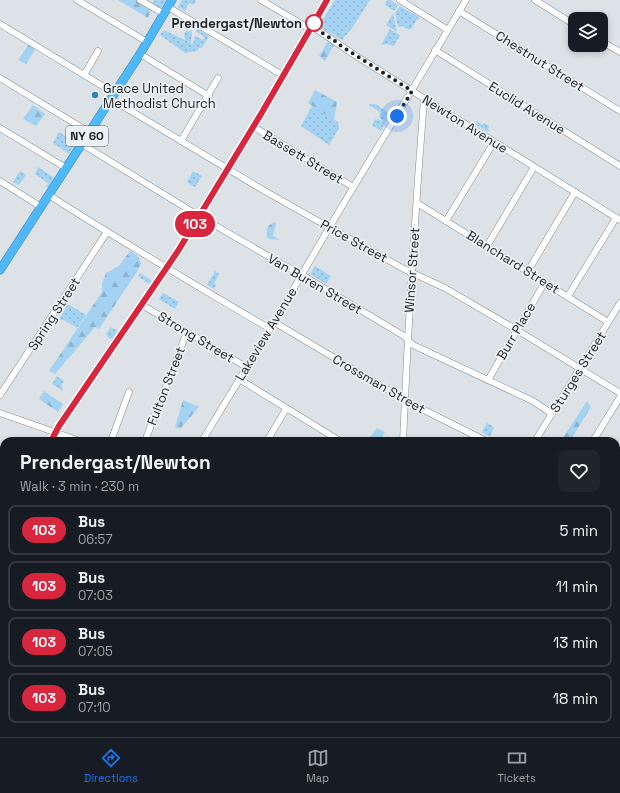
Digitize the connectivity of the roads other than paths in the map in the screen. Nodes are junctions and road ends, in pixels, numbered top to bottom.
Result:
1 (77, 0) edge
2 (140, 0) edge
3 (261, 0) edge
4 (327, 0) edge
5 (400, 0) edge
6 (466, 0) edge
7 (535, 0) edge
8 (170, 3) edge
9 (459, 11) junction
10 (164, 14) junction
11 (568, 21) edge
12 (0, 24) edge
13 (311, 28) junction
14 (448, 30) junction
15 (147, 42) junction
16 (608, 45) edge
17 (435, 50) junction
18 (98, 51) dead end
19 (620, 52) edge
20 (140, 54) junction
21 (84, 75) junction
22 (284, 76) junction
23 (0, 78) edge
24 (218, 78) dead end
25 (410, 89) junction
26 (112, 96) junction
27 (209, 96) junction
28 (424, 98) junction
29 (620, 111) edge
30 (254, 127) junction
31 (0, 128) edge
32 (89, 132) junction
33 (181, 141) junction
34 (494, 142) junction
35 (82, 144) junction
36 (620, 166) edge
37 (534, 167) junction
38 (66, 168) junction
39 (228, 169) junction
40 (0, 182) edge
41 (353, 187) junction
42 (575, 192) junction
43 (49, 195) junction
44 (416, 203) junction
45 (38, 205) junction
46 (200, 216) junction
47 (618, 219) edge
48 (446, 221) junction
49 (329, 228) junction
50 (107, 232) junction
51 (487, 246) junction
52 (167, 268) junction
53 (0, 270) edge
54 (528, 272) junction
55 (412, 273) junction
56 (302, 275) junction
57 (545, 282) junction
58 (568, 296) junction
59 (620, 303) edge
60 (144, 306) junction
61 (274, 322) junction
62 (608, 322) junction
63 (270, 329) junction
64 (517, 330) junction
65 (187, 332) junction
66 (408, 340) junction
67 (246, 367) junction
68 (579, 368) junction
69 (239, 379) junction
70 (488, 380) junction
71 (129, 392) dead end
72 (620, 393) edge
73 (0, 395) edge
74 (620, 397) edge
75 (405, 400) junction
76 (286, 409) junction
77 (0, 413) edge
78 (552, 414) junction
79 (55, 433) junction
80 (53, 437) edge
81 (68, 437) edge
82 (112, 437) edge
83 (147, 437) edge
84 (204, 437) edge
85 (269, 437) edge
86 (333, 437) edge
87 (403, 437) edge
88 (478, 437) edge
89 (538, 437) edge
90 (595, 437) edge

1 - 15 street
2 - 10 street
3 - 13 street, Newton Avenue
4 - 13 street
5 - 14 street
6 - 9 street, Lakeview Avenue
7 - 11 street
8 - 10 highway, NY 60
8 - 22 street
9 - 14 street, Lakeview Avenue
9 - 29 street, Chestnut Street
10 - 15 highway, NY 60
12 - 21 street, Price Street
13 - 22 street
13 - 25 street, Newton Avenue
14 - 17 street, Lakeview Avenue
15 - 20 highway, NY 60
16 - 19 street
17 - 25 street, Lakeview Avenue
17 - 36 street, Euclid Avenue
18 - 21 street
20 - 26 highway, NY 60
20 - 27 street
21 - 26 street, Price Street
22 - 30 street
23 - 32 street
24 - 27 street
25 - 28 street, Newton Avenue
25 - 41 street, Lakeview Avenue
26 - 32 highway, NY 60
26 - 33 street, Price Street
27 - 33 street
28 - 34 street, Newton Avenue
28 - 44 street, Winsor Street
30 - 39 street
30 - 41 street, Bassett Street
31 - 38 street
32 - 35 highway, NY 60
33 - 39 street, Price Street
34 - 37 street, Newton Avenue
34 - 48 street
35 - 38 highway, NY 60
35 - 46 street, Van Buren Street
37 - 42 street, Newton Avenue
37 - 51 street
38 - 43 highway, NY 60
39 - 46 street
39 - 49 street, Price Street
40 - 45 street
41 - 49 street, Lakeview Avenue
42 - 47 street, Newton Avenue
42 - 54 street
43 - 45 highway, NY 60
43 - 50 street
44 - 48 street, Blanchard Street
44 - 55 street, Winsor Street
45 - 53 highway, NY 60
46 - 52 street
46 - 56 street, Van Buren Street
47 - 58 street
48 - 51 street, Blanchard Street
49 - 55 street, Price Street
49 - 56 street, Lakeview Avenue
50 - 52 street
50 - 73 street, Spring Street
51 - 54 street, Blanchard Street
52 - 60 street
52 - 63 street
54 - 57 street, Blanchard Street
55 - 64 street, Price Street
55 - 66 street, Winsor Street
56 - 61 street, Lakeview Avenue
56 - 66 street, Van Buren Street
57 - 58 street, Blanchard Street
57 - 64 street, Burr Place
58 - 62 street, Blanchard Street
59 - 62 street, Sturges Street
60 - 65 street, Strong Street
60 - 79 street
61 - 63 street, Lakeview Avenue
61 - 75 street, Crossman Street
62 - 68 street, Sturges Street
63 - 67 street, Lakeview Avenue
64 - 68 street, Price Street
64 - 70 street, Burr Place
65 - 67 street, Strong Street
65 - 83 street, Fulton Street
66 - 70 street, Van Buren Street
66 - 75 street, Winsor Street
67 - 69 street, Lakeview Avenue
68 - 72 street, Price Street
68 - 78 street, Sturges Street
69 - 76 street
69 - 84 street, Lakeview Avenue
70 - 78 street, Van Buren Street
71 - 82 street
74 - 90 street
75 - 87 street, Winsor Street
75 - 88 street, Crossman Street
76 - 85 street
76 - 86 street
77 - 79 street
78 - 89 street, Sturges Street
79 - 80 street
79 - 81 street

